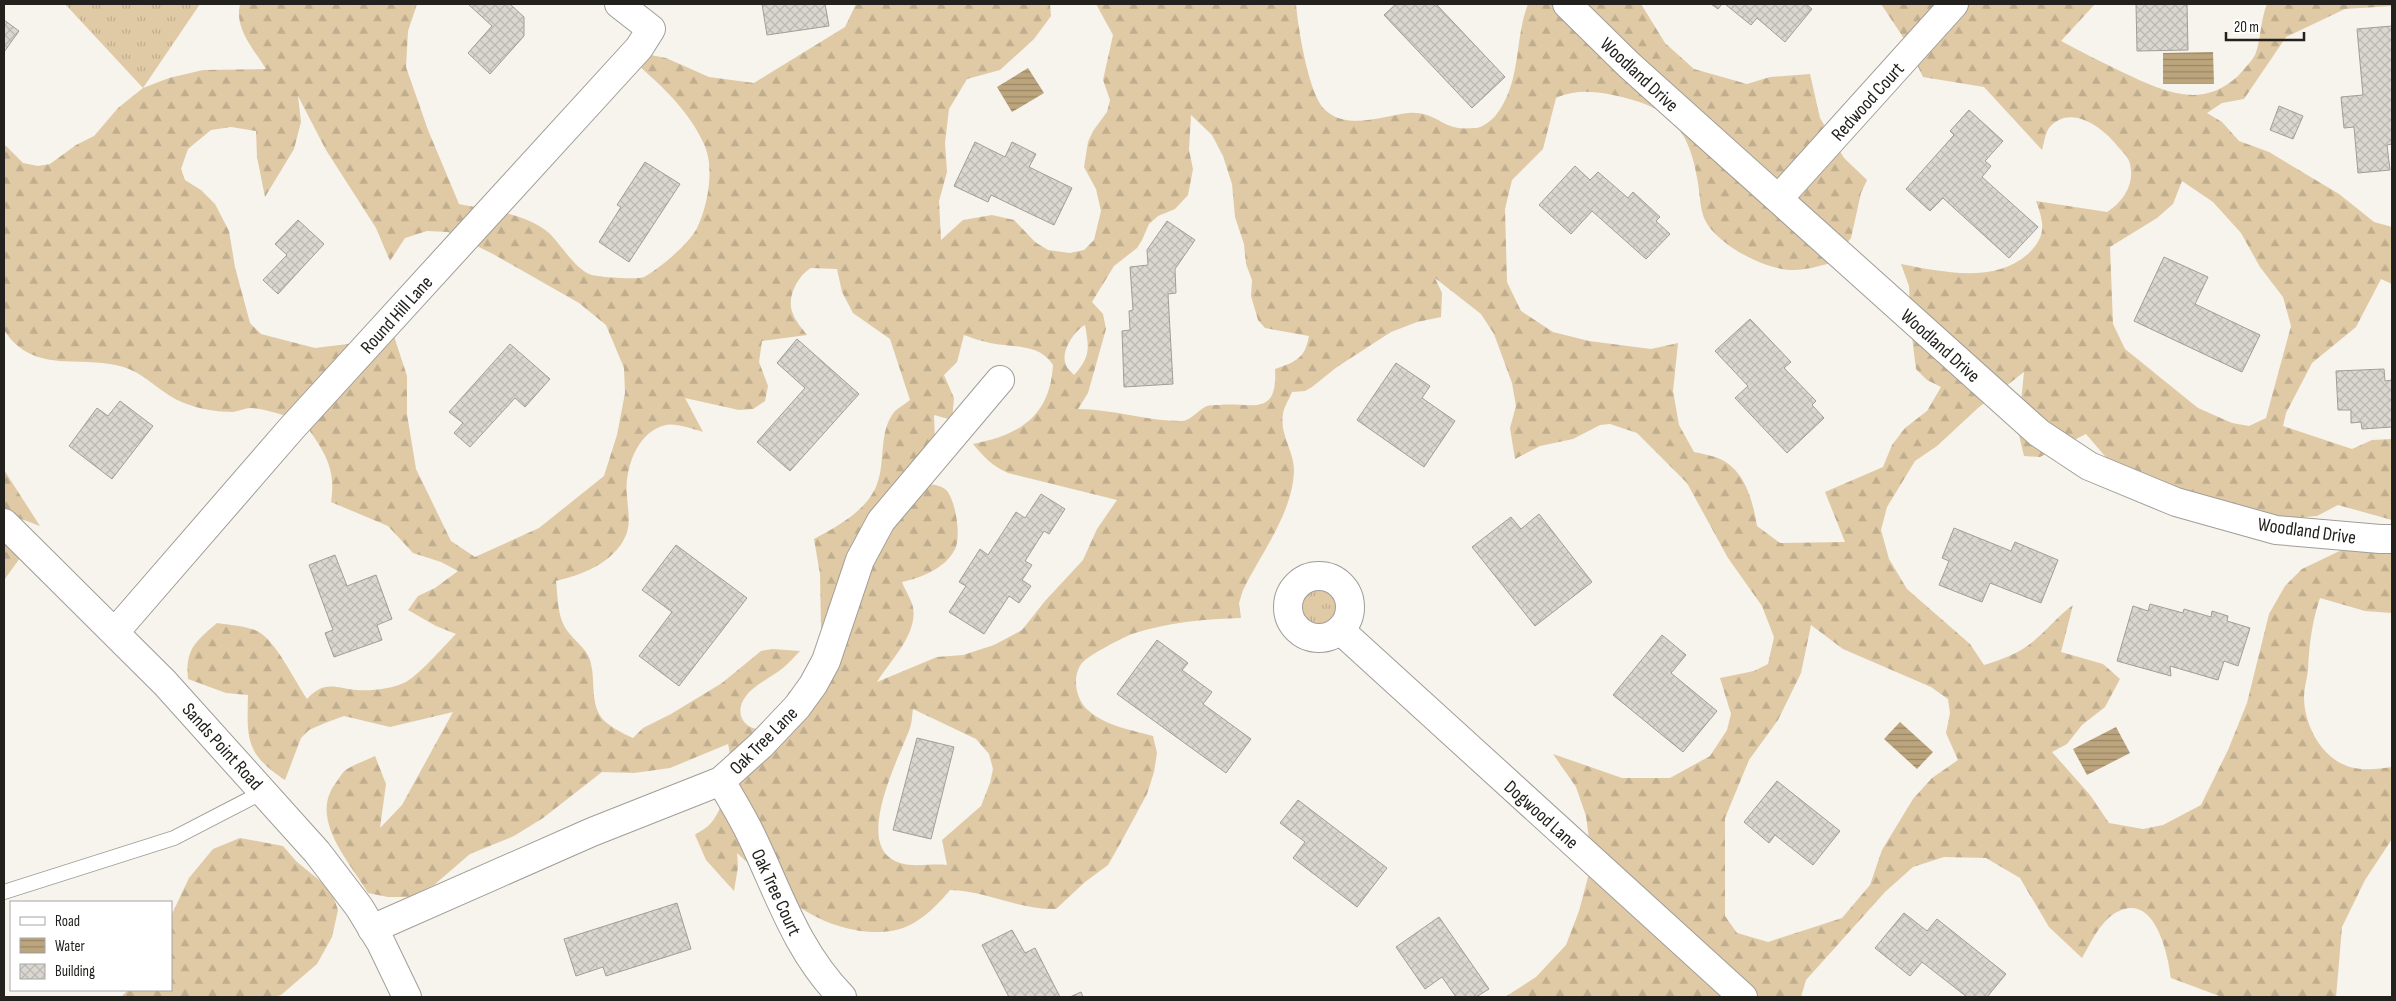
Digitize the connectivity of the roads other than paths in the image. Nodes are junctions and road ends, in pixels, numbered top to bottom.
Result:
1 (619, 4) edge
2 (1567, 4) edge
3 (1954, 4) edge
4 (1779, 198) junction
5 (1000, 380) dead end
6 (4, 523) edge
7 (2392, 538) edge
8 (1340, 630) dead end
9 (115, 632) junction
10 (721, 781) junction
11 (263, 792) junction
12 (4, 892) edge
13 (372, 929) junction
14 (407, 997) edge
15 (842, 997) edge
16 (1743, 997) edge

1 - 9 street, Round Hill Lane
2 - 4 street, Woodland Drive
3 - 4 street, Redwood Court
4 - 7 street, Woodland Drive
5 - 10 street, Oak Tree Lane
6 - 9 street, Sands Point Road
8 - 16 street, Dogwood Lane
9 - 11 street, Sands Point Road
10 - 13 street, Oak Tree Lane
10 - 15 street, Oak Tree Court
11 - 12 lane
11 - 13 street, Sands Point Road
13 - 14 street, Sands Point Road

